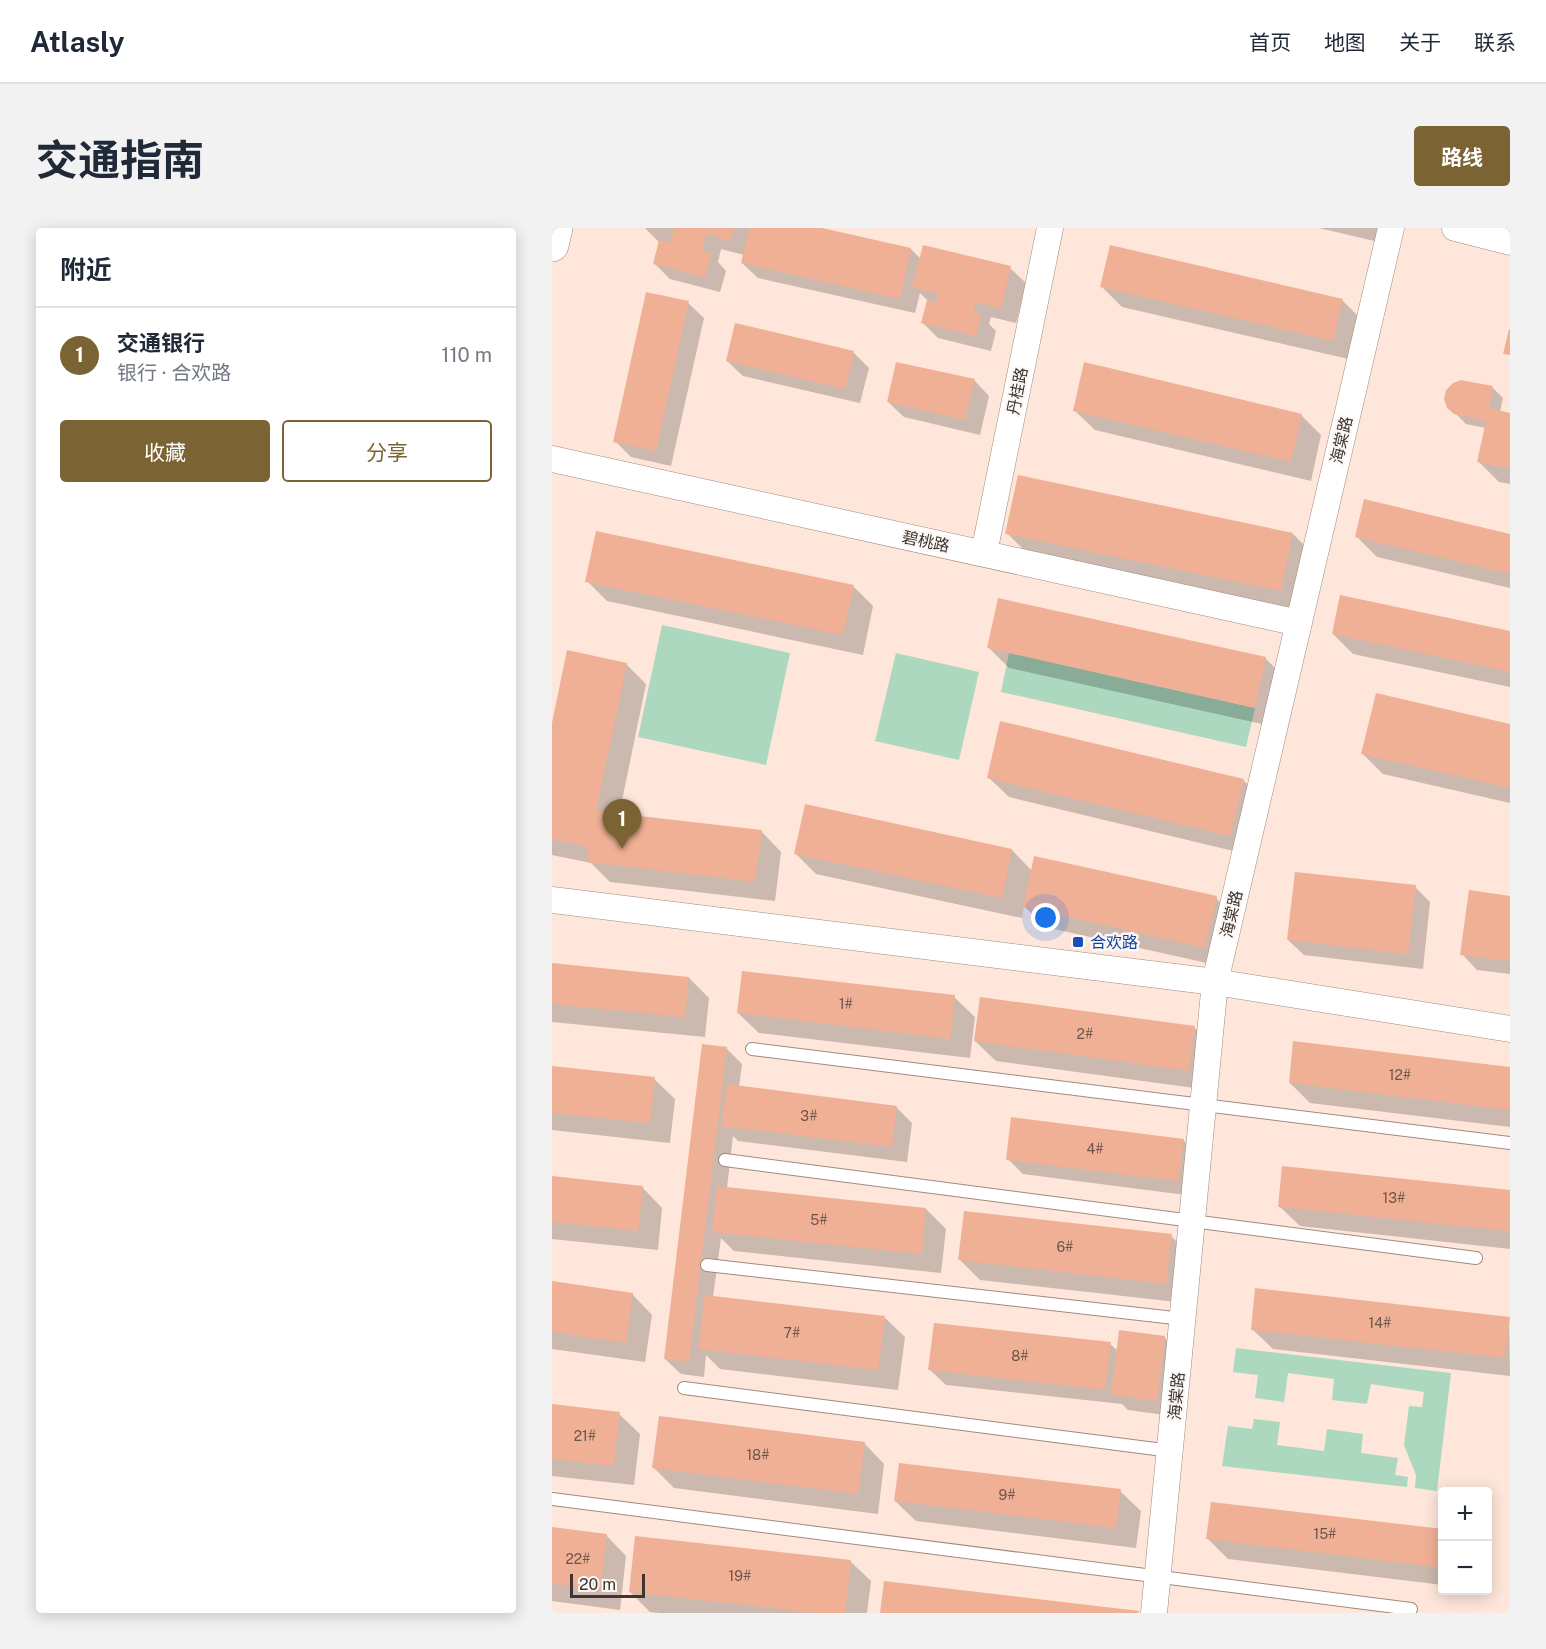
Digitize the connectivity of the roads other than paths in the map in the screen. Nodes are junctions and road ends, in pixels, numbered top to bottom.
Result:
1 (556, 228) edge
2 (1050, 228) edge
3 (1391, 228) edge
4 (1455, 228) edge
5 (1510, 242) edge
6 (552, 245) edge
7 (552, 459) edge
8 (984, 554) junction
9 (1299, 623) junction
10 (552, 900) edge
11 (1215, 982) junction
12 (1510, 1029) edge
13 (752, 1049) dead end
14 (1204, 1105) junction
15 (1510, 1143) edge
16 (725, 1160) dead end
17 (1193, 1220) junction
18 (1476, 1258) dead end
19 (707, 1265) dead end
20 (1184, 1319) junction
21 (684, 1388) dead end
22 (1171, 1451) junction
23 (552, 1499) edge
24 (1157, 1576) junction
25 (1411, 1609) dead end
26 (1154, 1613) edge

1 - 6 street
2 - 8 street, 丹桂路
3 - 9 street, 海棠路
4 - 5 street
7 - 8 street, 碧桃路
8 - 9 street, 碧桃路
9 - 11 street, 海棠路
10 - 11 street
11 - 12 street
11 - 14 street, 海棠路
13 - 14 lane
14 - 15 lane
14 - 17 street, 海棠路
16 - 17 lane
17 - 18 lane
17 - 20 street, 海棠路
19 - 20 lane
20 - 22 street, 海棠路
21 - 22 lane
22 - 24 street, 海棠路
23 - 24 lane
24 - 25 lane
24 - 26 street, 海棠路

